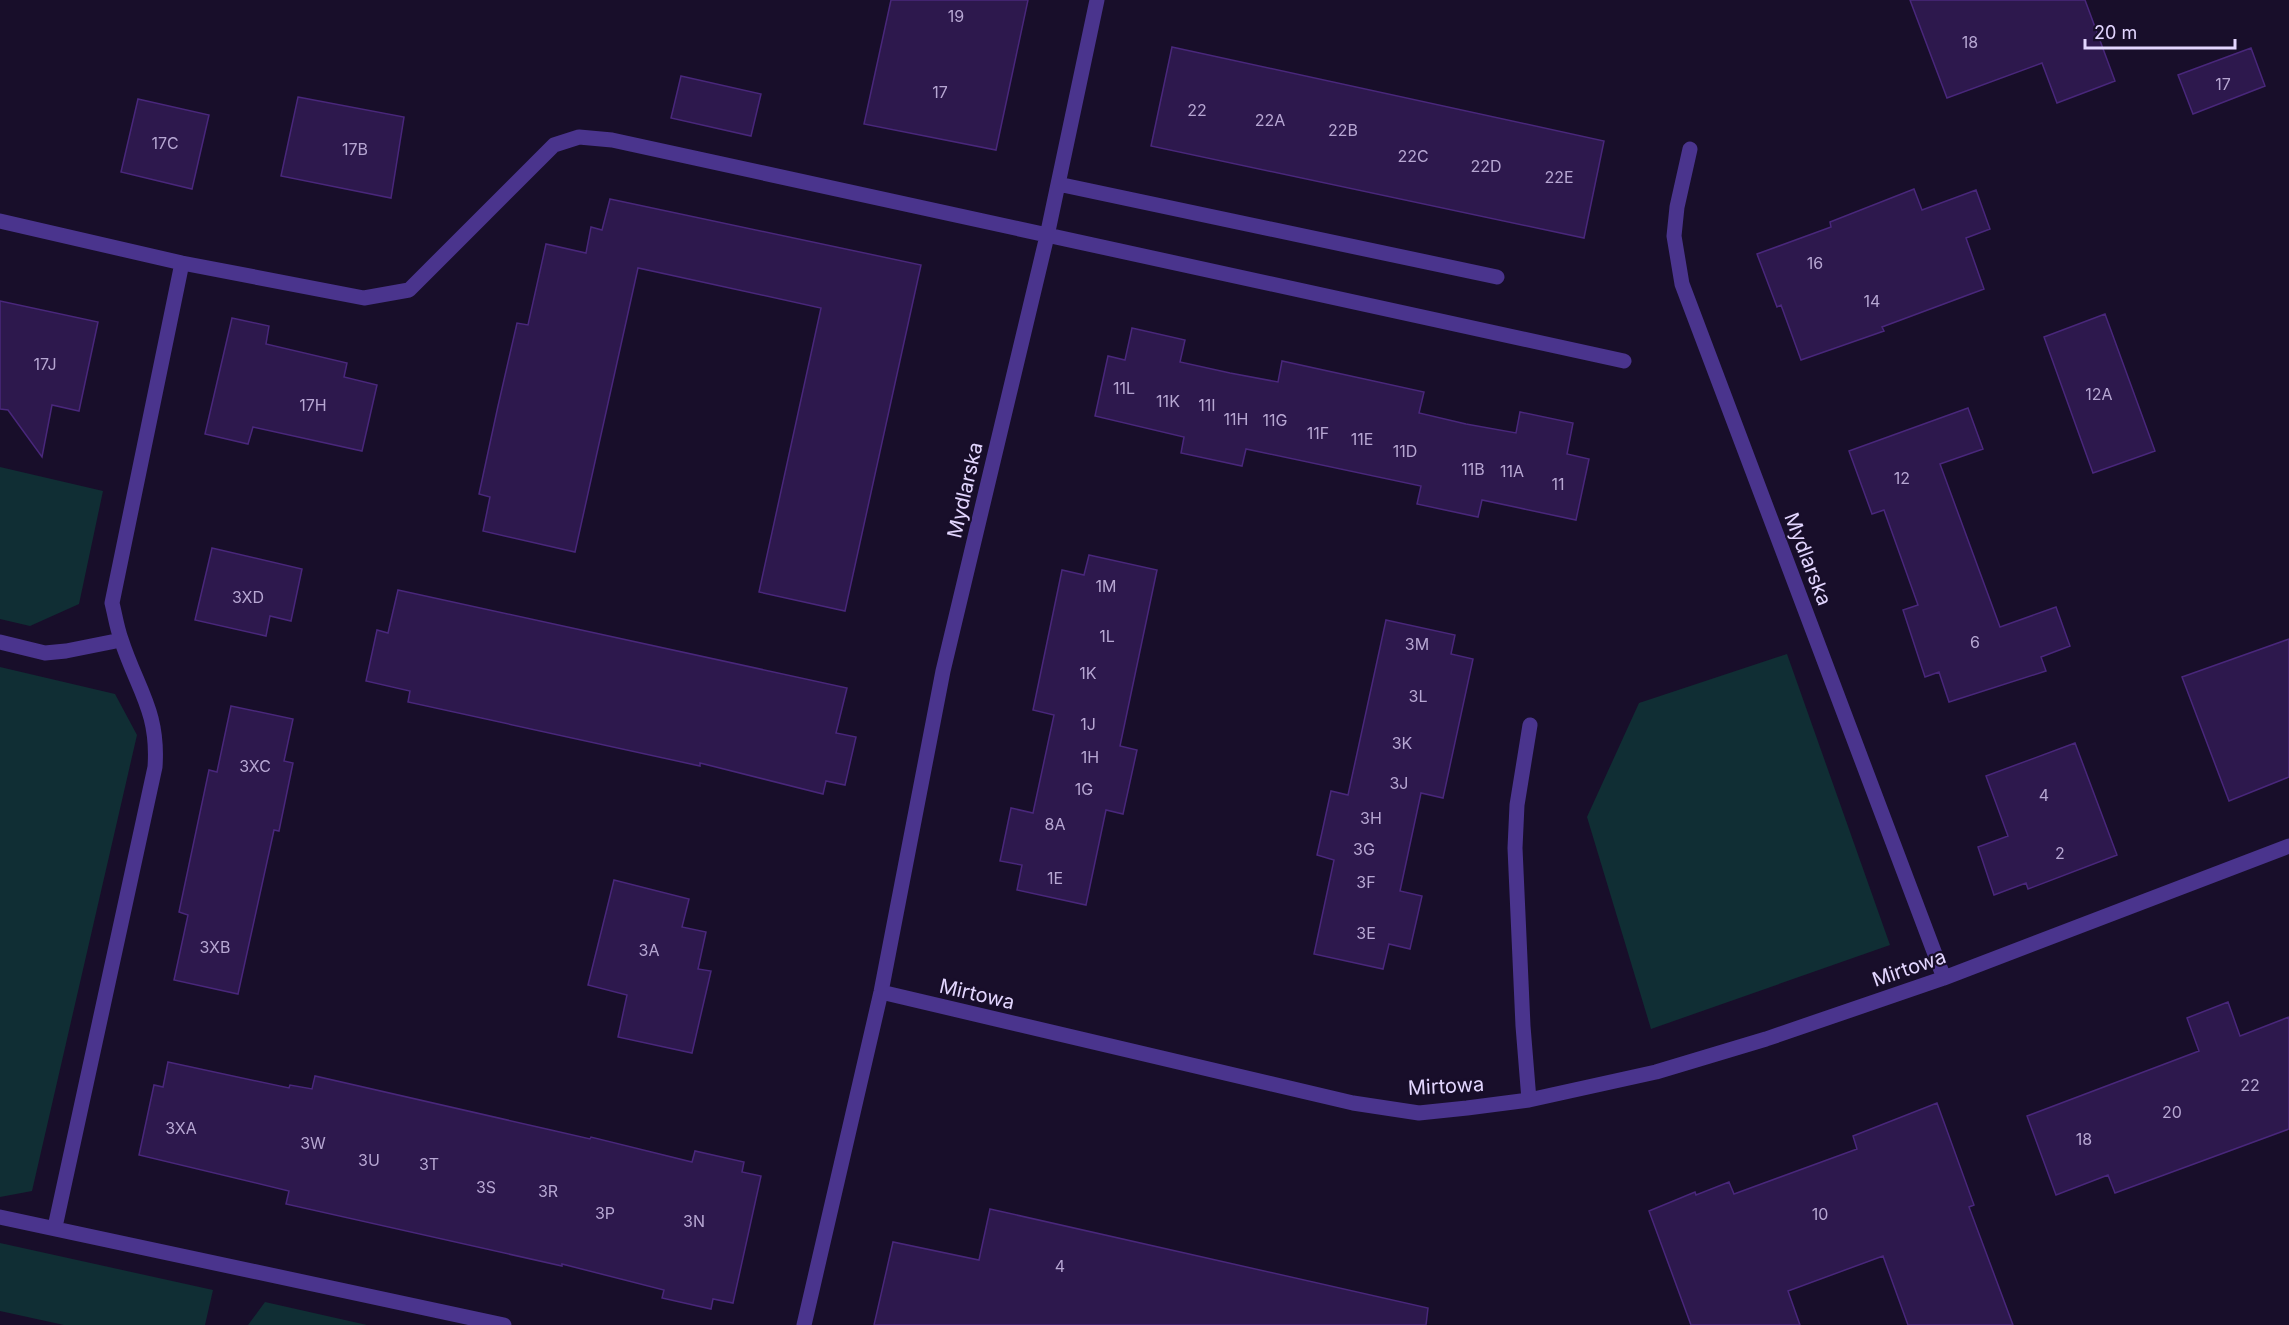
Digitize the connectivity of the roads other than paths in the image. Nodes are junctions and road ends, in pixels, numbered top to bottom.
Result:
1 (1097, 0) edge
2 (1690, 149) dead end
3 (1058, 184) junction
4 (0, 221) edge
5 (1047, 236) junction
6 (182, 263) junction
7 (1497, 277) dead end
8 (1624, 361) dead end
9 (121, 640) junction
10 (0, 642) edge
11 (1530, 725) dead end
12 (2289, 846) edge
13 (1944, 978) junction
14 (881, 992) junction
15 (1529, 1100) junction
16 (0, 1216) edge
17 (55, 1227) junction
18 (504, 1325) edge
19 (804, 1325) edge

1 - 3 street, Mydlarska
2 - 13 street, Mydlarska
3 - 5 street, Mydlarska
3 - 7 street
4 - 6 street
5 - 6 street
5 - 8 street
5 - 14 street, Mydlarska
6 - 9 street
9 - 10 street
9 - 17 street
11 - 15 street
12 - 13 street, Mirtowa
13 - 15 street, Mirtowa
14 - 15 street, Mirtowa
14 - 19 street
16 - 17 street
17 - 18 street

